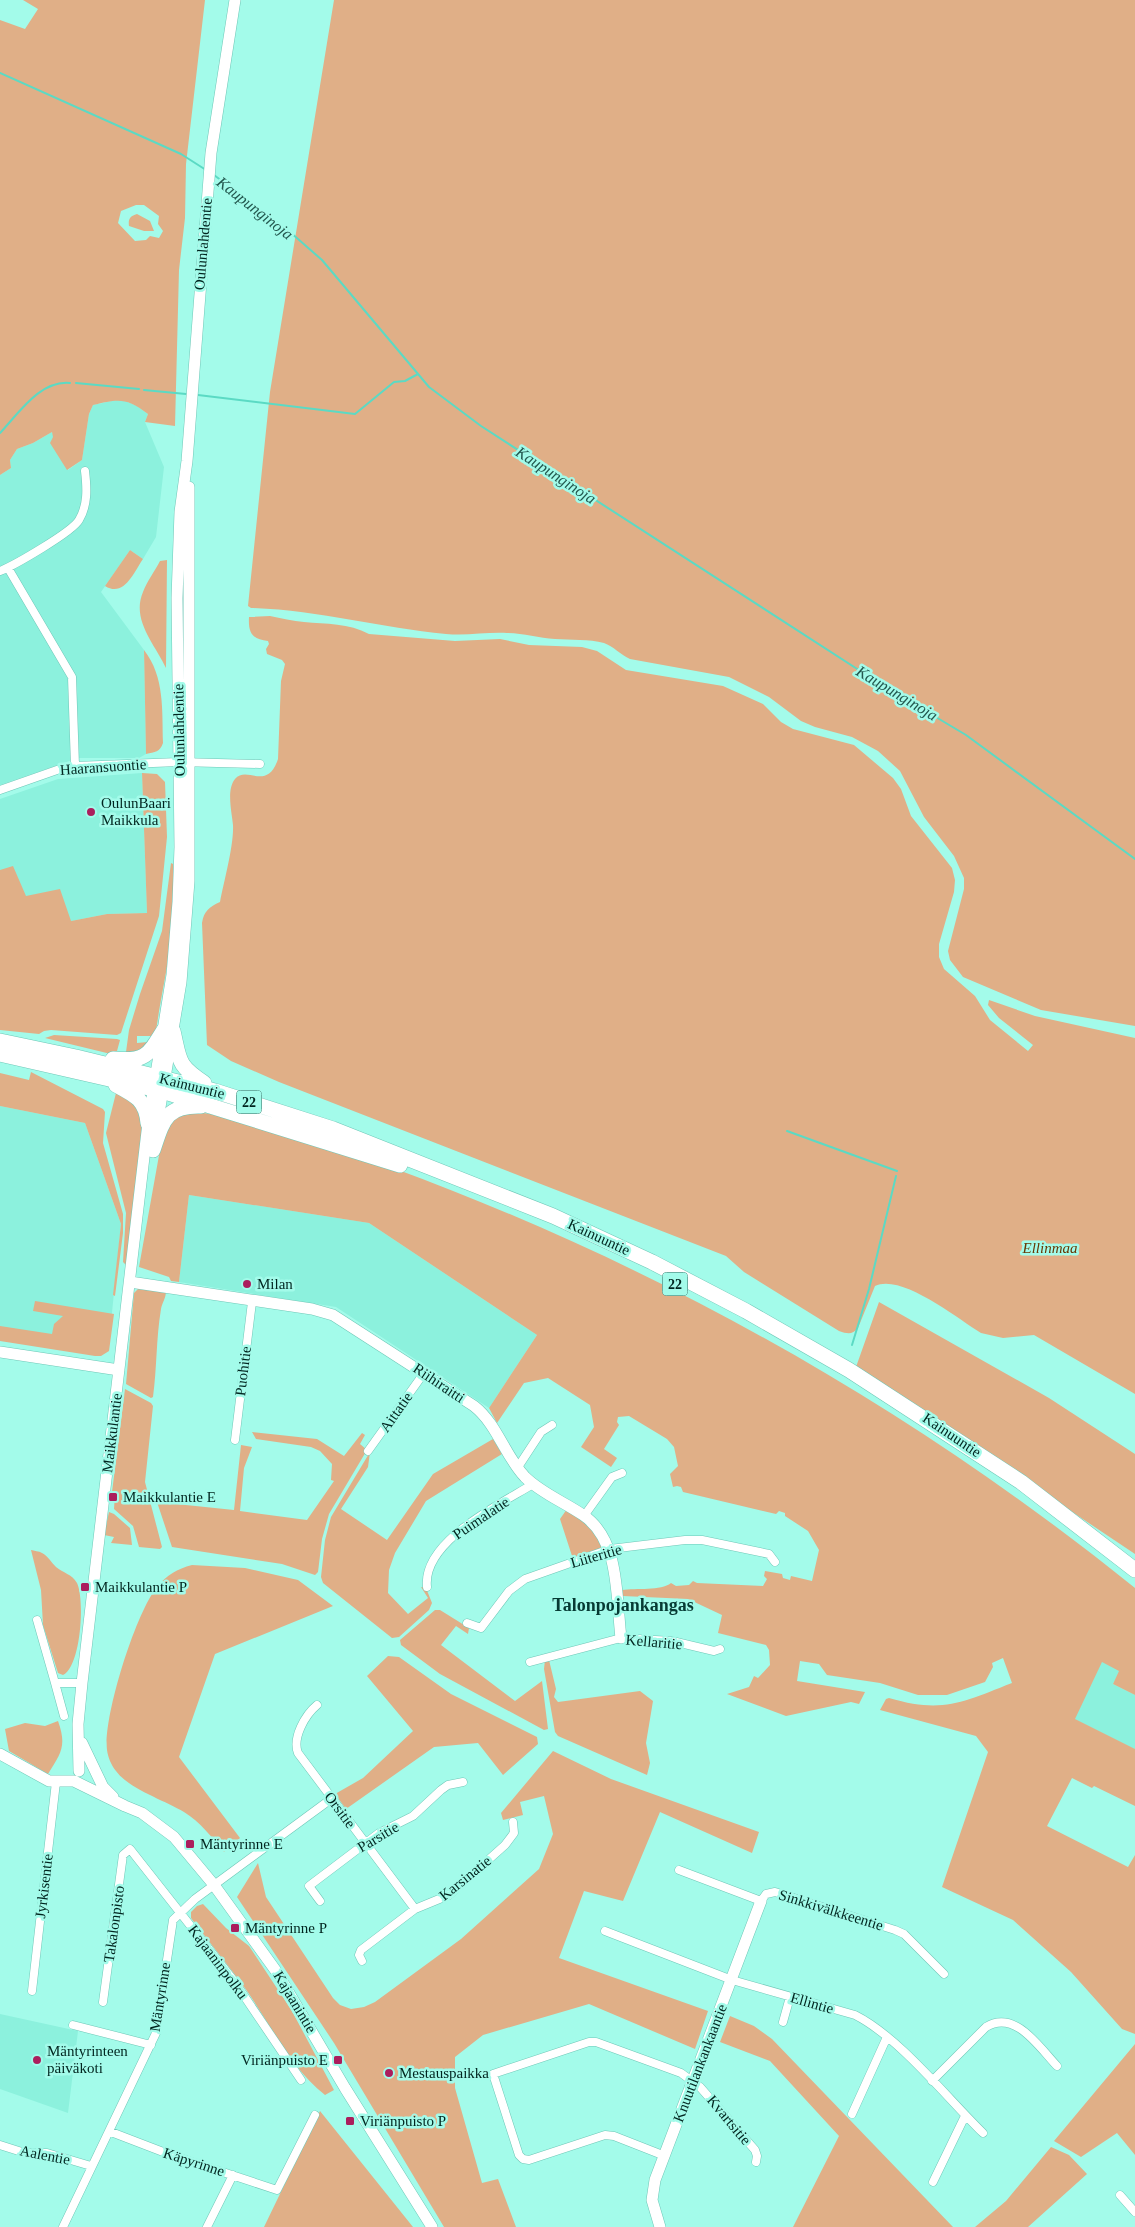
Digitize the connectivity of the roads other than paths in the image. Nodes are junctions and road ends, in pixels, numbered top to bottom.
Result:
1 (235, 0) edge
2 (86, 471) dead end
3 (4, 570) edge
4 (184, 762) junction
5 (260, 764) dead end
6 (75, 766) junction
7 (0, 790) edge
8 (168, 1030) junction
9 (0, 1041) edge
10 (0, 1054) edge
11 (76, 1057) junction
12 (96, 1075) junction
13 (159, 1084) junction
14 (215, 1091) junction
15 (215, 1106) junction
16 (148, 1123) junction
17 (153, 1150) junction
18 (144, 1173) junction
19 (130, 1282) junction
20 (252, 1302) junction
21 (0, 1352) edge
22 (119, 1370) junction
23 (424, 1373) junction
24 (552, 1425) dead end
25 (235, 1440) dead end
26 (368, 1451) dead end
27 (518, 1467) junction
28 (622, 1473) dead end
29 (534, 1484) junction
30 (584, 1516) junction
31 (610, 1549) junction
32 (775, 1562) dead end
33 (1135, 1570) edge
34 (1135, 1581) edge
35 (428, 1587) dead end
36 (37, 1620) dead end
37 (467, 1623) dead end
38 (621, 1638) junction
39 (720, 1649) dead end
40 (530, 1662) dead end
41 (55, 1683) junction
42 (82, 1683) junction
43 (317, 1705) dead end
44 (64, 1716) dead end
45 (78, 1724) junction
46 (0, 1754) edge
47 (95, 1772) junction
48 (81, 1779) junction
49 (58, 1781) junction
50 (463, 1782) dead end
51 (331, 1799) junction
52 (125, 1806) junction
53 (513, 1822) dead end
54 (365, 1843) junction
55 (130, 1849) joint
56 (680, 1870) dead end
57 (214, 1885) junction
58 (320, 1901) dead end
59 (761, 1901) junction
60 (414, 1909) junction
61 (180, 1912) junction
62 (606, 1931) dead end
63 (362, 1961) dead end
64 (944, 1974) dead end
65 (732, 1980) junction
66 (32, 1991) dead end
67 (790, 1997) junction
68 (103, 2002) dead end
69 (783, 2022) dead end
70 (73, 2025) dead end
71 (888, 2038) junction
72 (151, 2045) junction
73 (1057, 2066) dead end
74 (301, 2080) dead end
75 (932, 2081) junction
76 (693, 2082) junction
77 (852, 2114) dead end
78 (315, 2115) dead end
79 (965, 2116) junction
80 (111, 2132) junction
81 (983, 2133) dead end
82 (0, 2145) edge
83 (665, 2156) junction
84 (756, 2162) dead end
85 (91, 2166) junction
86 (233, 2175) junction
87 (933, 2182) dead end
88 (1120, 2195) dead end
89 (1135, 2212) edge
90 (63, 2227) edge
91 (207, 2227) edge
92 (432, 2227) edge
93 (660, 2227) edge

1 - 4 main road, Oulunlahdentie
2 - 3 street
3 - 6 street
4 - 5 street, Haaransuontie
4 - 6 street, Haaransuontie
4 - 8 main road, Oulunlahdentie
6 - 7 street, Haaransuontie
8 - 11 highway
8 - 13 main road, Oulunlahdentie
8 - 14 highway
9 - 11 highway, Kainuuntie / 22
10 - 12 highway, Kainuuntie / 22
11 - 13 highway, Kainuuntie / 22
12 - 13 highway, Kainuuntie / 22
12 - 16 highway
13 - 14 highway, Kainuuntie / 22
13 - 15 highway, Kainuuntie / 22
13 - 16 main road, Maikkulantie
13 - 17 main road, Maikkulantie
14 - 33 highway, Kainuuntie / 22
15 - 17 highway
15 - 34 highway, Kainuuntie / 22
16 - 18 main road, Maikkulantie
17 - 18 main road, Maikkulantie
18 - 19 main road, Maikkulantie
19 - 20 main road, Riihiraitti
19 - 22 main road, Maikkulantie
20 - 23 main road, Riihiraitti
20 - 25 street, Puohitie
21 - 22 main road
22 - 42 main road, Maikkulantie
23 - 26 street, Aittatie
23 - 27 main road, Riihiraitti
24 - 27 street
27 - 29 main road, Riihiraitti
28 - 30 street
29 - 30 main road, Riihiraitti
29 - 35 street, Puimalatie
30 - 31 main road, Riihiraitti
31 - 32 street, Liiteritie
31 - 37 street, Liiteritie
31 - 38 main road, Riihiraitti
36 - 41 street
38 - 39 street, Kellaritie
38 - 40 street, Kellaritie
41 - 42 street
41 - 44 street
42 - 45 main road, Maikkulantie
43 - 51 street, Orsitie
45 - 47 main road, Maikkulantie
45 - 48 main road, Maikkulantie
46 - 49 main road
47 - 48 main road
47 - 48 main road
47 - 52 main road, Kajaanintie
48 - 49 main road
48 - 52 main road, Kajaanintie
49 - 66 street, Jyrkisentie
50 - 54 street, Parsitie
51 - 54 street, Orsitie
51 - 57 street, Mäntyrinne
52 - 57 main road, Kajaanintie
53 - 60 street, Karsinatie
54 - 58 street, Parsitie
54 - 60 street, Orsitie
55 - 61 street, Kajaaninpolku
55 - 68 street, Takalonpisto
56 - 59 street, Sinkkivälkkeentie
57 - 61 street, Mäntyrinne
57 - 92 main road, Kajaanintie
59 - 64 street, Sinkkivälkkeentie
59 - 65 main road, Knuutilankankaantie
60 - 63 street, Karsinatie
61 - 72 street, Mäntyrinne
61 - 74 street, Kajaaninpolku
62 - 65 street, Ellintie
65 - 67 street, Ellintie
65 - 76 main road, Knuutilankankaantie
67 - 69 street
67 - 71 street, Ellintie
70 - 72 street
71 - 75 street, Ellintie
71 - 77 street
72 - 80 street, Mäntyrinne
73 - 75 street
75 - 79 street, Ellintie
76 - 83 main road, Knuutilankankaantie
76 - 83 street, Kvartsitie
76 - 84 street, Kvartsitie
78 - 86 street, Käpyrinne
79 - 81 street, Ellintie
79 - 87 street
80 - 85 street, Mäntyrinne
80 - 86 street, Käpyrinne
82 - 85 street, Aalentie
83 - 93 main road, Knuutilankankaantie
85 - 90 street, Mäntyrinne
86 - 91 street
88 - 89 street

